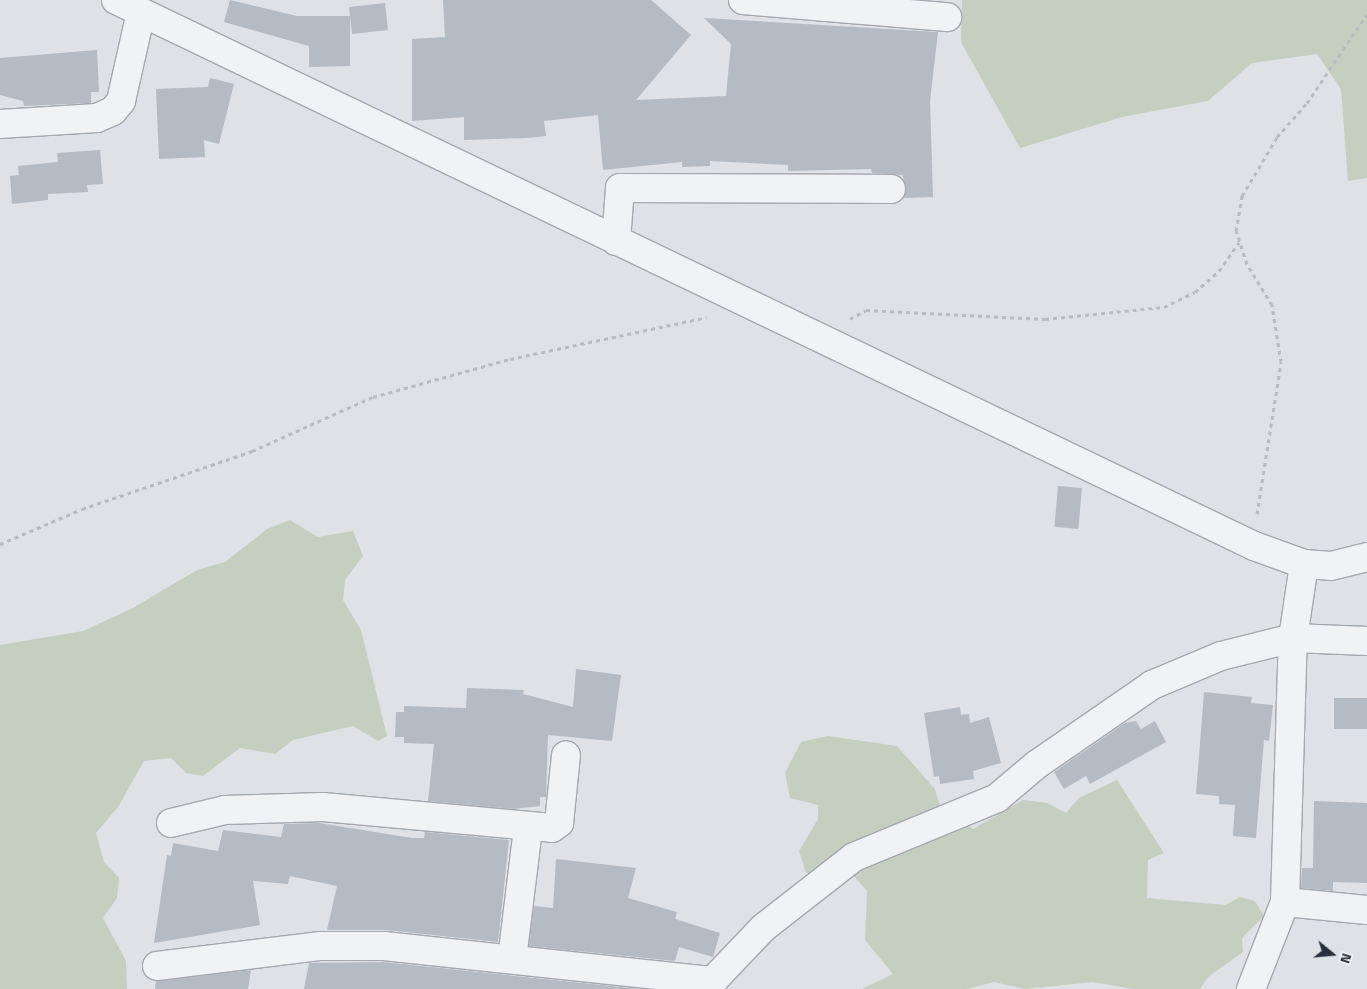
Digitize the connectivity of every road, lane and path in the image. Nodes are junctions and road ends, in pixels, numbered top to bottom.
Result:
1 (116, 0) edge
2 (743, 0) edge
3 (783, 2) edge
4 (141, 12) junction
5 (1367, 14) edge
6 (947, 17) dead end
7 (0, 124) edge
8 (891, 189) dead end
9 (616, 241) junction
10 (1239, 241) junction
11 (742, 301) junction
12 (836, 345) junction
13 (0, 544) edge
14 (1254, 546) junction
15 (1367, 557) edge
16 (1304, 564) junction
17 (1293, 638) junction
18 (1367, 641) edge
19 (566, 755) dead end
20 (171, 823) dead end
21 (528, 828) junction
22 (1285, 902) junction
23 (1367, 910) edge
24 (512, 959) junction
25 (156, 966) dead end
26 (709, 985) edge
27 (1251, 989) edge

1 - 4 street
2 - 3 street
3 - 6 street
4 - 7 street
4 - 9 street
5 - 10 path
8 - 9 street
9 - 11 street
10 - 12 path
10 - 14 path
11 - 12 street
11 - 13 path
12 - 14 street
14 - 16 street
15 - 16 street
16 - 17 street
17 - 18 street
17 - 22 street
17 - 26 street
19 - 21 street
20 - 21 street
21 - 24 street
22 - 23 street
22 - 27 street
24 - 25 street
24 - 26 street

